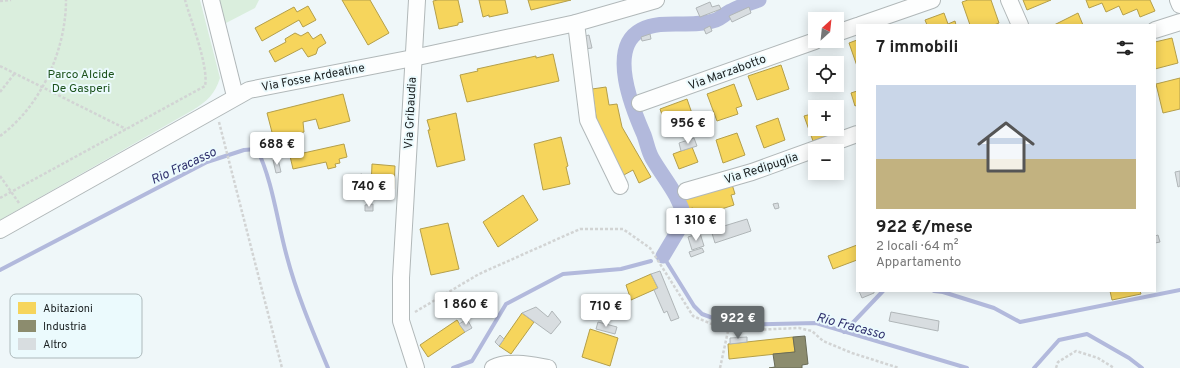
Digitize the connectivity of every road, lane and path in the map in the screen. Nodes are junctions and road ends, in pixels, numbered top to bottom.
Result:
1 (11, 0) edge
2 (66, 0) edge
3 (185, 0) edge
4 (211, 0) edge
5 (417, 0) edge
6 (656, 0) edge
7 (932, 0) edge
8 (1009, 0) edge
9 (1178, 0) edge
10 (0, 1) edge
11 (1180, 5) edge
12 (1180, 22) edge
13 (576, 23) junction
14 (863, 24) edge
15 (1020, 24) edge
16 (856, 26) edge
17 (1156, 30) edge
18 (844, 31) edge
19 (808, 43) edge
20 (413, 58) junction
21 (0, 66) edge
22 (15, 73) junction
23 (42, 86) junction
24 (0, 92) edge
25 (235, 96) junction
26 (640, 103) dead end
27 (220, 124) dead end
28 (126, 129) junction
29 (856, 134) edge
30 (0, 136) edge
31 (0, 176) edge
32 (620, 186) dead end
33 (686, 191) dead end
34 (11, 192) junction
35 (0, 198) edge
36 (28, 215) junction
37 (0, 230) edge
38 (401, 321) junction
39 (728, 331) junction
40 (282, 368) edge
41 (416, 368) edge
42 (493, 368) edge
43 (548, 368) edge
44 (720, 368) edge
45 (900, 368) edge
46 (1056, 368) edge
47 (1114, 368) edge

1 - 10 path
2 - 23 path
3 - 28 path
4 - 25 street
5 - 20 street, Via Gribaudia
6 - 13 street, Via Fosse Ardeatine
7 - 14 street
8 - 15 street
9 - 11 street
12 - 17 street
13 - 20 street, Via Fosse Ardeatine
13 - 32 street
16 - 18 street
19 - 26 street, Via Marzabotto
20 - 25 street, Via Fosse Ardeatine
20 - 38 street, Via Gribaudia
21 - 22 path
22 - 23 path
22 - 24 path
23 - 28 path
23 - 30 path
25 - 36 street, Via Fosse Ardeatine
27 - 40 path
28 - 34 path
29 - 33 street, Via Redipuglia
31 - 34 path
34 - 35 path
34 - 36 path
36 - 37 street, Via Fosse Ardeatine
38 - 39 path
38 - 41 street, Via Gribaudia
39 - 44 path
39 - 45 path
42 - 43 street
46 - 47 path

